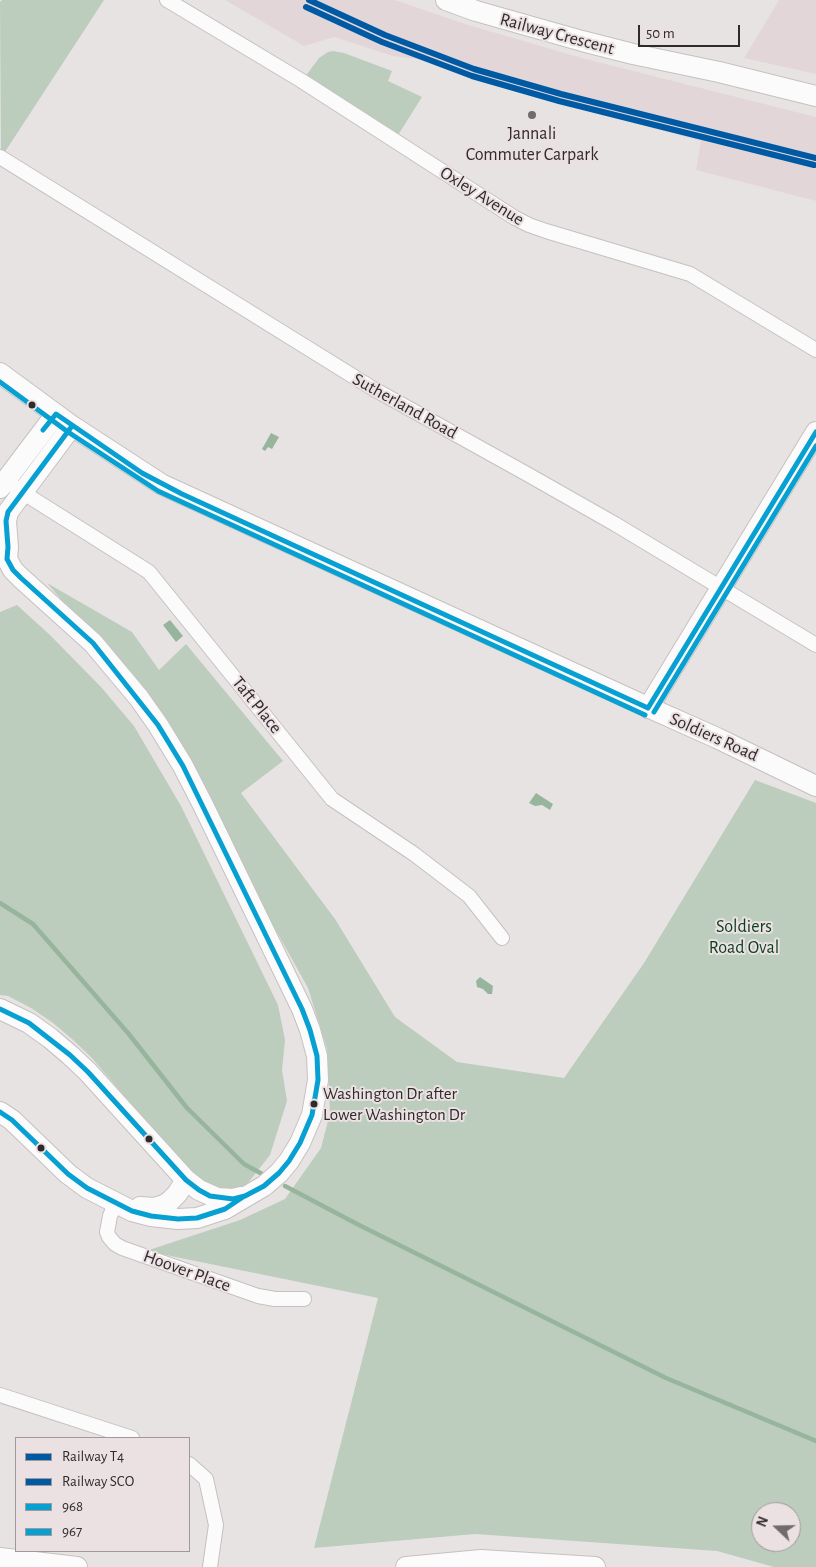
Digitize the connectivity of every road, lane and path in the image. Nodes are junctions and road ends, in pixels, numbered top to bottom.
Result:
1 (168, 0) edge
2 (446, 0) edge
3 (816, 96) edge
4 (0, 157) edge
5 (816, 350) edge
6 (0, 373) edge
7 (56, 414) junction
8 (72, 426) junction
9 (816, 432) edge
10 (3, 484) edge
11 (22, 492) junction
12 (3, 520) edge
13 (4, 557) edge
14 (721, 589) junction
15 (816, 645) edge
16 (648, 708) junction
17 (816, 786) edge
18 (502, 938) dead end
19 (0, 1009) edge
20 (0, 1112) edge
21 (186, 1180) junction
22 (246, 1196) junction
23 (116, 1202) junction
24 (304, 1299) dead end
25 (0, 1395) edge
26 (129, 1437) edge
27 (190, 1465) edge
28 (0, 1558) edge
29 (77, 1567) edge
30 (210, 1567) edge
31 (406, 1567) edge
32 (595, 1567) edge

1 - 5 street, Oxley Avenue
2 - 3 street, Railway Crescent
4 - 14 street, Sutherland Road
6 - 7 street, Soldiers Road
7 - 8 street, Soldiers Road
7 - 10 street
8 - 11 street
8 - 16 street, Soldiers Road
9 - 14 street
10 - 11 street, Taft Place
11 - 12 street
11 - 18 street, Taft Place
12 - 13 street
13 - 22 street
14 - 15 street, Sutherland Road
14 - 16 street
16 - 17 street, Soldiers Road
19 - 21 street
20 - 23 street
21 - 22 street
21 - 23 street
22 - 23 street
23 - 24 street, Hoover Place
25 - 26 street
27 - 30 street
28 - 29 street
31 - 32 street

